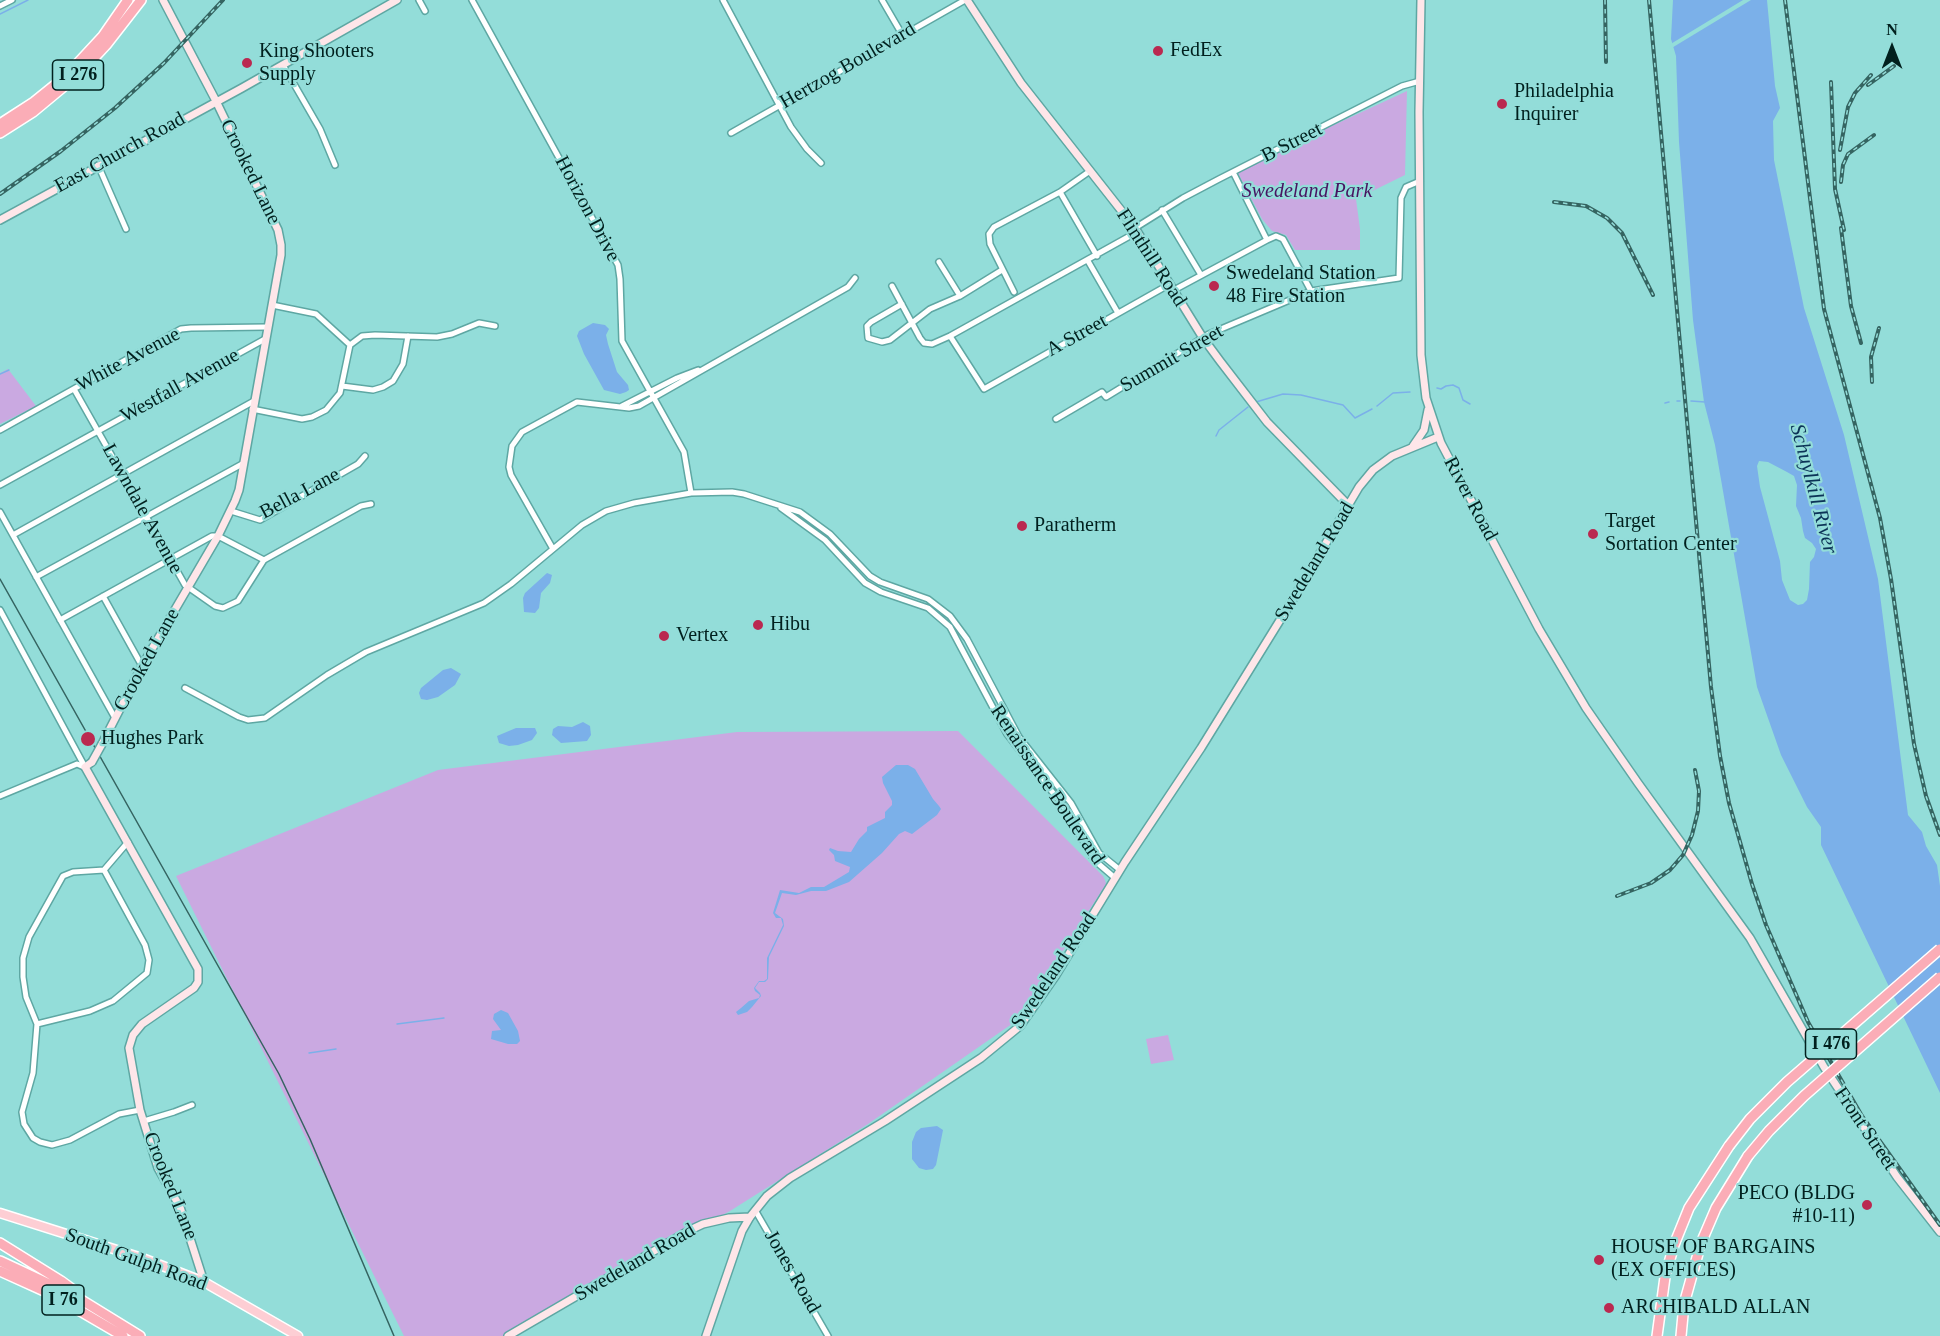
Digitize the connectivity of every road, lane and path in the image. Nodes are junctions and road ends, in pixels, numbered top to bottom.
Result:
1 (12, 0) edge
2 (128, 0) edge
3 (141, 0) edge
4 (163, 0) edge
5 (397, 0) edge
6 (419, 0) edge
7 (472, 0) edge
8 (723, 0) edge
9 (882, 0) edge
10 (966, 0) edge
11 (1421, 0) edge
12 (0, 6) edge
13 (425, 10) dead end
14 (903, 36) junction
15 (283, 65) junction
16 (1420, 81) junction
17 (216, 101) junction
18 (779, 105) junction
19 (0, 124) edge
20 (0, 133) edge
21 (731, 133) dead end
22 (821, 164) dead end
23 (98, 165) junction
24 (335, 165) dead end
25 (1090, 171) junction
26 (1233, 172) junction
27 (1420, 181) junction
28 (1060, 192) junction
29 (1162, 210) junction
30 (0, 220) edge
31 (126, 229) dead end
32 (1136, 230) junction
33 (1268, 240) junction
34 (1097, 255) junction
35 (1088, 261) junction
36 (939, 262) dead end
37 (1002, 270) junction
38 (1201, 275) junction
39 (855, 278) dead end
40 (892, 286) dead end
41 (1172, 287) junction
42 (1014, 291) dead end
43 (1311, 291) junction
44 (960, 296) junction
45 (902, 304) junction
46 (272, 305) junction
47 (1118, 314) junction
48 (912, 324) junction
49 (495, 326) dead end
50 (267, 327) junction
51 (408, 336) junction
52 (950, 336) junction
53 (1203, 338) junction
54 (265, 339) junction
55 (351, 345) junction
56 (707, 367) junction
57 (342, 386) junction
58 (74, 389) junction
59 (651, 391) junction
60 (654, 398) junction
61 (254, 401) junction
62 (621, 406) junction
63 (1429, 408) junction
64 (252, 410) junction
65 (1056, 419) dead end
66 (0, 430) edge
67 (98, 431) junction
68 (1438, 436) junction
69 (1411, 447) junction
70 (365, 456) dead end
71 (244, 463) junction
72 (122, 474) junction
73 (0, 485) edge
74 (691, 493) junction
75 (371, 504) dead end
76 (774, 504) junction
77 (1348, 505) junction
78 (231, 512) junction
79 (0, 513) edge
80 (147, 516) junction
81 (13, 535) junction
82 (218, 536) junction
83 (553, 549) junction
84 (170, 559) junction
85 (264, 561) junction
86 (36, 577) junction
87 (188, 588) junction
88 (103, 596) junction
89 (0, 610) edge
90 (60, 620) junction
91 (142, 666) junction
92 (185, 688) dead end
93 (115, 718) junction
94 (86, 767) junction
95 (0, 796) edge
96 (128, 842) junction
97 (104, 870) junction
98 (1120, 870) junction
99 (1115, 878) junction
100 (1743, 927) joint
101 (1940, 949) edge
102 (1940, 977) edge
103 (37, 1024) junction
104 (192, 1105) dead end
105 (140, 1110) junction
106 (144, 1121) junction
107 (755, 1210) junction
108 (0, 1213) edge
109 (750, 1217) junction
110 (1940, 1232) edge
111 (0, 1243) edge
112 (0, 1261) edge
113 (0, 1271) edge
114 (204, 1282) junction
115 (96, 1308) junction
116 (123, 1336) edge
117 (140, 1336) edge
118 (298, 1336) edge
119 (508, 1336) edge
120 (706, 1336) edge
121 (828, 1336) edge
122 (1657, 1336) edge
123 (1681, 1336) edge

1 - 12 street
2 - 19 highway, I 276
3 - 20 highway, I 276
4 - 17 main road, Crooked Lane
5 - 15 main road, East Church Road
6 - 13 street
7 - 59 street, Horizon Drive
8 - 18 street
9 - 14 street
10 - 14 street, Hertzog Boulevard
10 - 25 main road, Flinthill Road
11 - 16 main road, River Road
14 - 18 street, Hertzog Boulevard
15 - 17 main road, East Church Road
15 - 24 street
16 - 26 street, B Street
16 - 27 main road, River Road
17 - 23 main road, East Church Road
17 - 46 main road, Crooked Lane
18 - 21 street, Hertzog Boulevard
18 - 22 street
23 - 30 main road, East Church Road
23 - 31 street
25 - 28 street
25 - 32 main road, Flinthill Road
26 - 29 street, B Street
26 - 33 street
27 - 43 street, Summit Street
27 - 63 main road, River Road
28 - 34 street
28 - 37 street
29 - 32 street, B Street
29 - 38 street
32 - 34 street, B Street
32 - 41 main road, Flinthill Road
33 - 38 street, A Street
33 - 43 street
34 - 35 street, B Street
35 - 47 street
35 - 52 street, B Street
36 - 44 street
37 - 42 street
37 - 44 street
38 - 41 street, A Street
39 - 56 street
40 - 45 street
41 - 47 street, A Street
41 - 53 main road, Flinthill Road
43 - 53 street, Summit Street
44 - 48 street
45 - 48 street
45 - 48 street
46 - 50 main road, Crooked Lane
46 - 55 street
47 - 52 street, A Street
48 - 52 street, B Street
49 - 51 street
50 - 54 main road, Crooked Lane
50 - 58 street, White Avenue
51 - 55 street
51 - 57 street
53 - 65 street, Summit Street
53 - 77 main road, Flinthill Road
54 - 61 main road, Crooked Lane
54 - 67 street, Westfall Avenue
55 - 57 street
56 - 59 street
56 - 60 street
57 - 64 street
58 - 66 street, White Avenue
58 - 67 street, Lawndale Avenue
59 - 60 street, Horizon Drive
59 - 62 street
60 - 62 street
60 - 74 street, Horizon Drive
61 - 64 main road, Crooked Lane
61 - 72 street
62 - 83 street
63 - 68 main road, River Road
63 - 69 main road
64 - 71 main road, Crooked Lane
67 - 72 street, Lawndale Avenue
67 - 73 street, Westfall Avenue
68 - 69 main road, Swedeland Road
68 - 100 main road, River Road
69 - 77 main road, Swedeland Road
70 - 78 street, Bella Lane
71 - 78 main road, Crooked Lane
71 - 80 street
72 - 80 street, Lawndale Avenue
72 - 81 street
74 - 76 street, Renaissance Boulevard
74 - 83 street, Renaissance Boulevard
75 - 85 street, Lawndale Avenue
76 - 98 street, Renaissance Boulevard
76 - 99 street, Renaissance Boulevard
77 - 98 main road, Swedeland Road
78 - 82 main road, Crooked Lane
79 - 81 street
80 - 84 street, Lawndale Avenue
80 - 86 street
81 - 86 street
82 - 84 street
82 - 85 street
82 - 87 main road, Crooked Lane
83 - 92 street, Renaissance Boulevard
84 - 87 street, Lawndale Avenue
84 - 88 street
85 - 87 street, Lawndale Avenue
86 - 90 street
87 - 91 main road, Crooked Lane
88 - 90 street
88 - 91 street
89 - 94 street
90 - 93 street
91 - 93 main road, Crooked Lane
93 - 94 main road, Crooked Lane, bridge
94 - 95 street
94 - 96 main road, Crooked Lane
96 - 97 street
96 - 105 main road, Crooked Lane
97 - 103 street
97 - 103 street
98 - 99 main road, Swedeland Road
99 - 107 main road, Swedeland Road
100 - 110 main road, Front Street
101 - 122 highway, I 476, bridge
102 - 123 highway, I 476, bridge
103 - 105 street
104 - 106 street
105 - 106 main road, Crooked Lane
106 - 114 main road, Crooked Lane
107 - 109 main road, Swedeland Road
107 - 121 street, Jones Road
108 - 114 main road, South Gulph Road
109 - 119 main road, Swedeland Road
109 - 120 main road
111 - 115 highway
112 - 115 highway, I 76
113 - 116 highway, I 76
114 - 118 main road, South Gulph Road
115 - 117 highway, I 76

